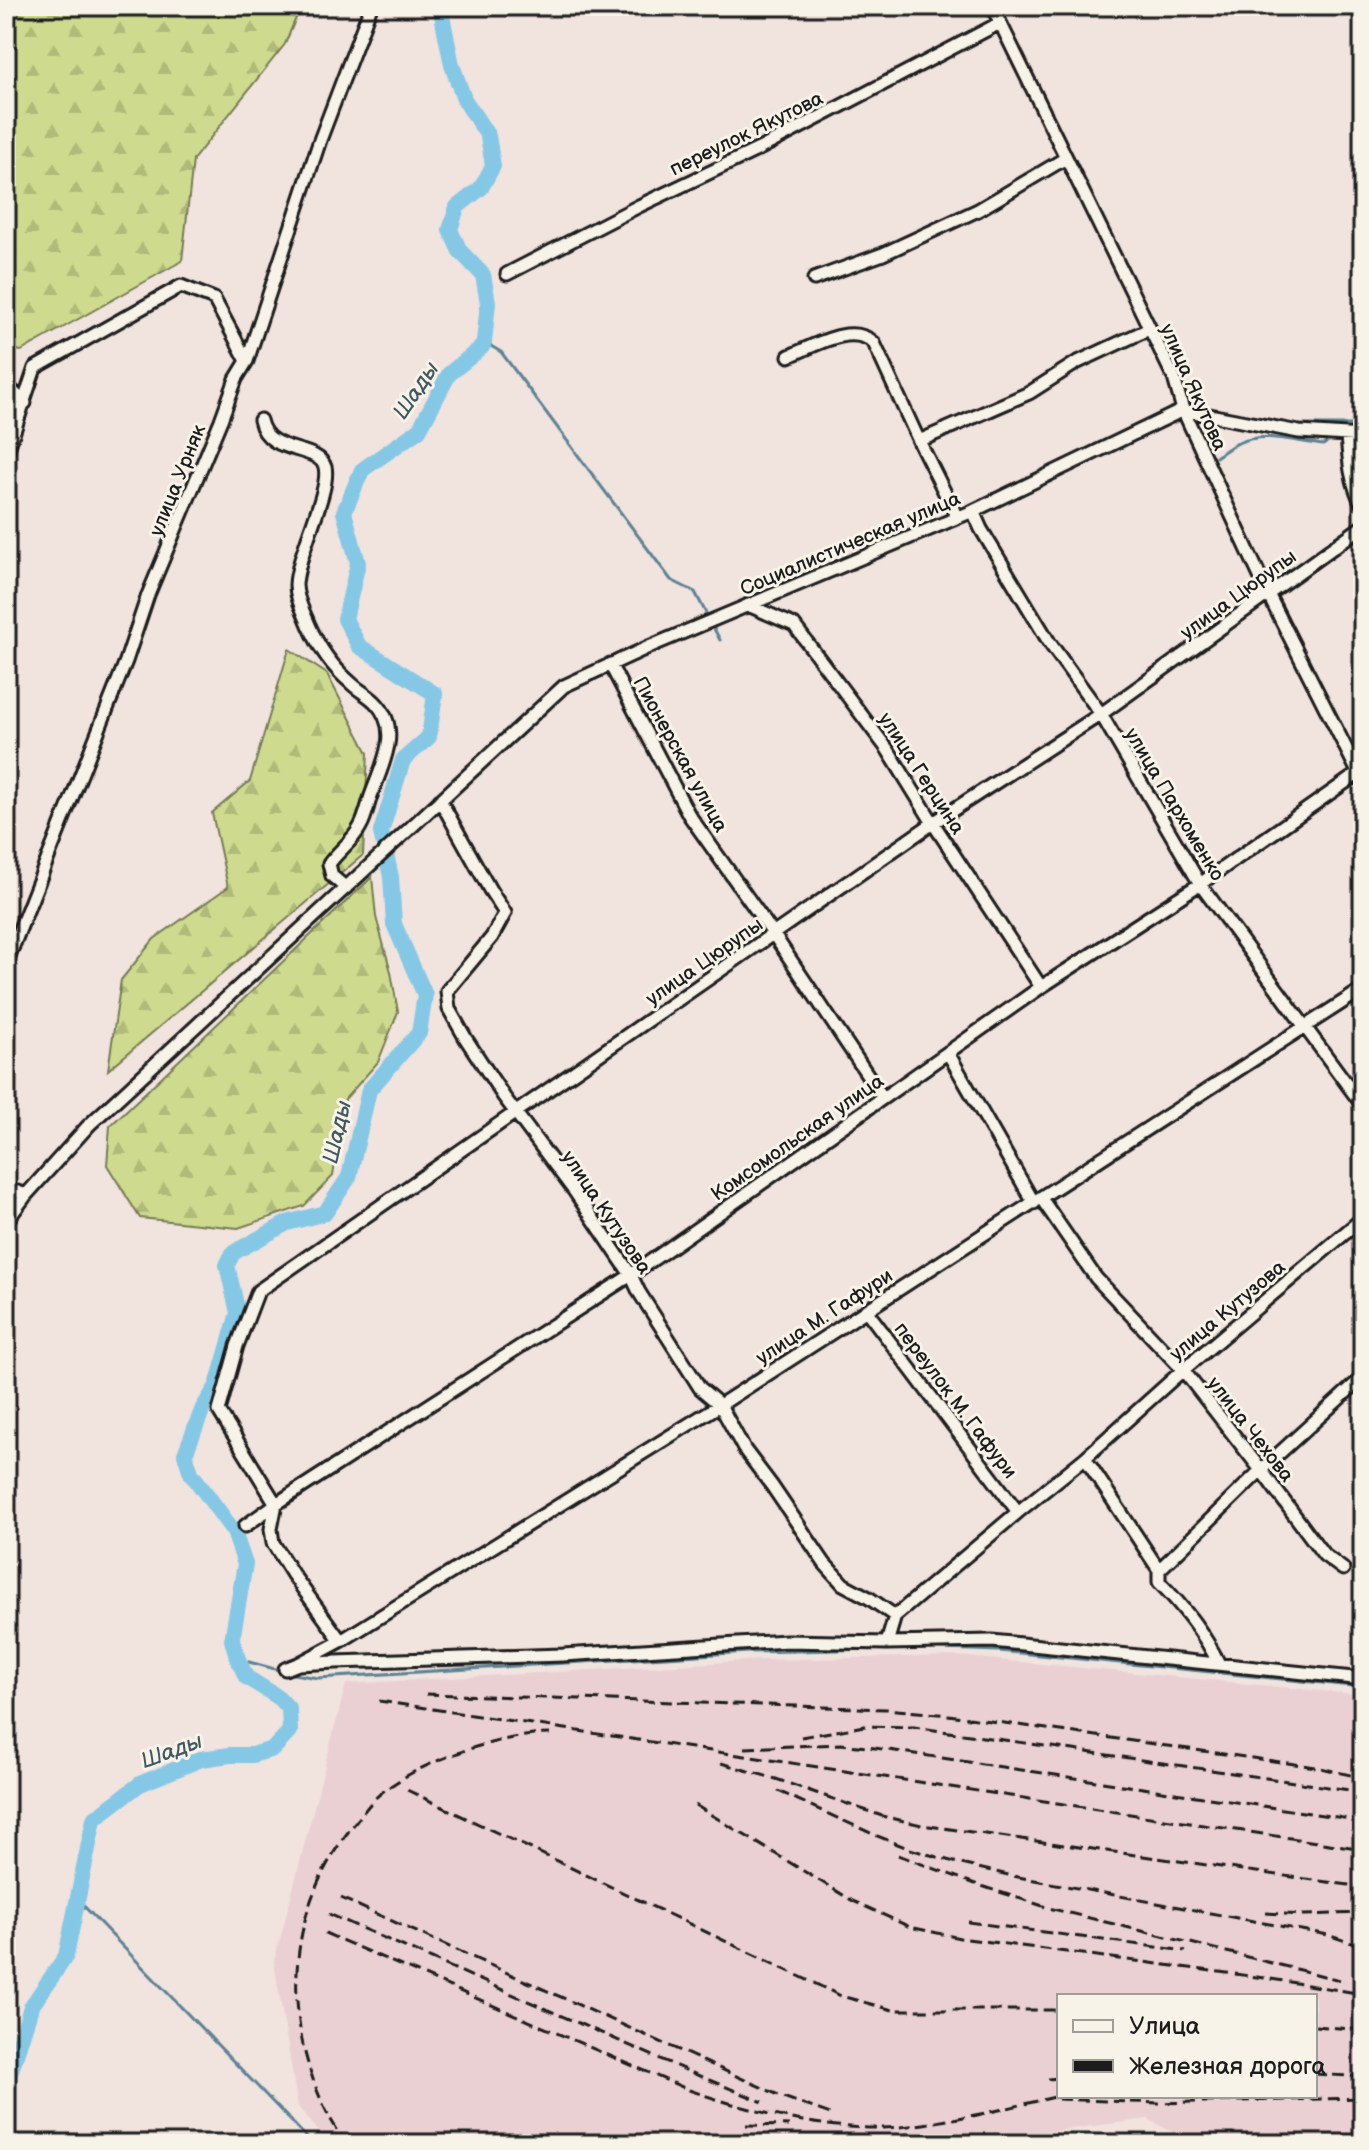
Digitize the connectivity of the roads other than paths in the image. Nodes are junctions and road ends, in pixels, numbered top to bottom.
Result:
1 (371, 6) edge
2 (992, 6) edge
3 (1000, 23) junction
4 (1066, 158) junction
5 (507, 274) dead end
6 (814, 279) dead end
7 (1149, 329) junction
8 (789, 356) dead end
9 (247, 361) junction
10 (6, 385) edge
11 (25, 403) junction
12 (1183, 410) junction
13 (260, 420) dead end
14 (1347, 436) junction
15 (1363, 436) edge
16 (919, 441) junction
17 (6, 455) edge
18 (1363, 506) edge
19 (973, 511) junction
20 (957, 517) junction
21 (1363, 526) edge
22 (1268, 594) junction
23 (748, 605) junction
24 (610, 664) junction
25 (1101, 714) junction
26 (1362, 775) edge
27 (440, 800) junction
28 (933, 823) junction
29 (1200, 884) junction
30 (346, 888) junction
31 (774, 935) junction
32 (6, 964) edge
33 (1041, 987) junction
34 (1363, 989) edge
35 (1304, 1028) junction
36 (948, 1053) junction
37 (883, 1098) junction
38 (1363, 1106) edge
39 (515, 1113) junction
40 (6, 1188) edge
41 (26, 1195) junction
42 (1038, 1200) junction
43 (1363, 1218) edge
44 (6, 1222) edge
45 (631, 1275) junction
46 (866, 1310) junction
47 (1183, 1370) junction
48 (1361, 1382) edge
49 (720, 1405) junction
50 (1085, 1458) junction
51 (1261, 1470) junction
52 (276, 1504) junction
53 (1018, 1512) junction
54 (245, 1526) dead end
55 (1343, 1569) dead end
56 (1159, 1570) junction
57 (895, 1616) junction
58 (341, 1641) junction
59 (887, 1643) junction
60 (298, 1664) junction
61 (1219, 1664) junction
62 (285, 1669) dead end
63 (1363, 1679) edge

1 - 9 street, улица Урняк
2 - 3 street, улица Якутова
3 - 4 street, улица Якутова
3 - 5 street, переулок Якутова
4 - 6 street
4 - 7 street, улица Якутова
7 - 12 street, улица Якутова
7 - 16 street
8 - 16 street
9 - 11 street
9 - 32 street, улица Урняк
10 - 11 street
11 - 17 street
12 - 14 street
12 - 19 street, Социалистическая улица
12 - 22 street, улица Якутова
13 - 30 street
14 - 15 street
14 - 18 street
16 - 20 street
19 - 20 street, Социалистическая улица
19 - 25 street, улица Пархоменко
20 - 23 street, Социалистическая улица
21 - 22 street, улица Цюрупы
22 - 25 street, улица Цюрупы
22 - 26 street, улица Якутова
23 - 24 street, Социалистическая улица
23 - 28 street, улица Герцина
24 - 27 street, Социалистическая улица
24 - 31 street, Пионерская улица
25 - 28 street, улица Цюрупы
25 - 29 street, улица Пархоменко
26 - 29 street, Комсомольская улица
27 - 30 street, Социалистическая улица
27 - 39 street, улица Кутузова
28 - 31 street, улица Цюрупы
28 - 33 street, улица Герцина
29 - 33 street, Комсомольская улица
29 - 35 street, улица Пархоменко
30 - 41 street, Социалистическая улица
31 - 37 street, Пионерская улица
31 - 39 street, улица Цюрупы
33 - 36 street, Комсомольская улица
34 - 35 street, улица М. Гафури
35 - 38 street, улица Пархоменко
35 - 42 street, улица М. Гафури
36 - 37 street, Комсомольская улица
36 - 42 street, улица Чехова
37 - 45 street, Комсомольская улица
39 - 45 street, улица Кутузова
39 - 52 street, улица Цюрупы
40 - 41 street
41 - 44 street, Социалистическая улица
42 - 46 street, улица М. Гафури
42 - 47 street, улица Чехова
43 - 47 street, улица Кутузова
45 - 49 street, улица Кутузова
45 - 52 street, Комсомольская улица
46 - 49 street, улица М. Гафури
46 - 53 street, переулок М. Гафури
47 - 50 street, улица Кутузова
47 - 51 street, улица Чехова
48 - 51 street
49 - 57 street, улица Кутузова
49 - 58 street, улица М. Гафури
50 - 53 street, улица Кутузова
50 - 56 street
51 - 55 street, улица Чехова
51 - 56 street
52 - 54 street, Комсомольская улица
52 - 58 street
53 - 57 street, улица Кутузова
56 - 61 street
57 - 59 street
58 - 60 street, улица М. Гафури
59 - 60 street
59 - 61 street
60 - 62 street
61 - 63 street

